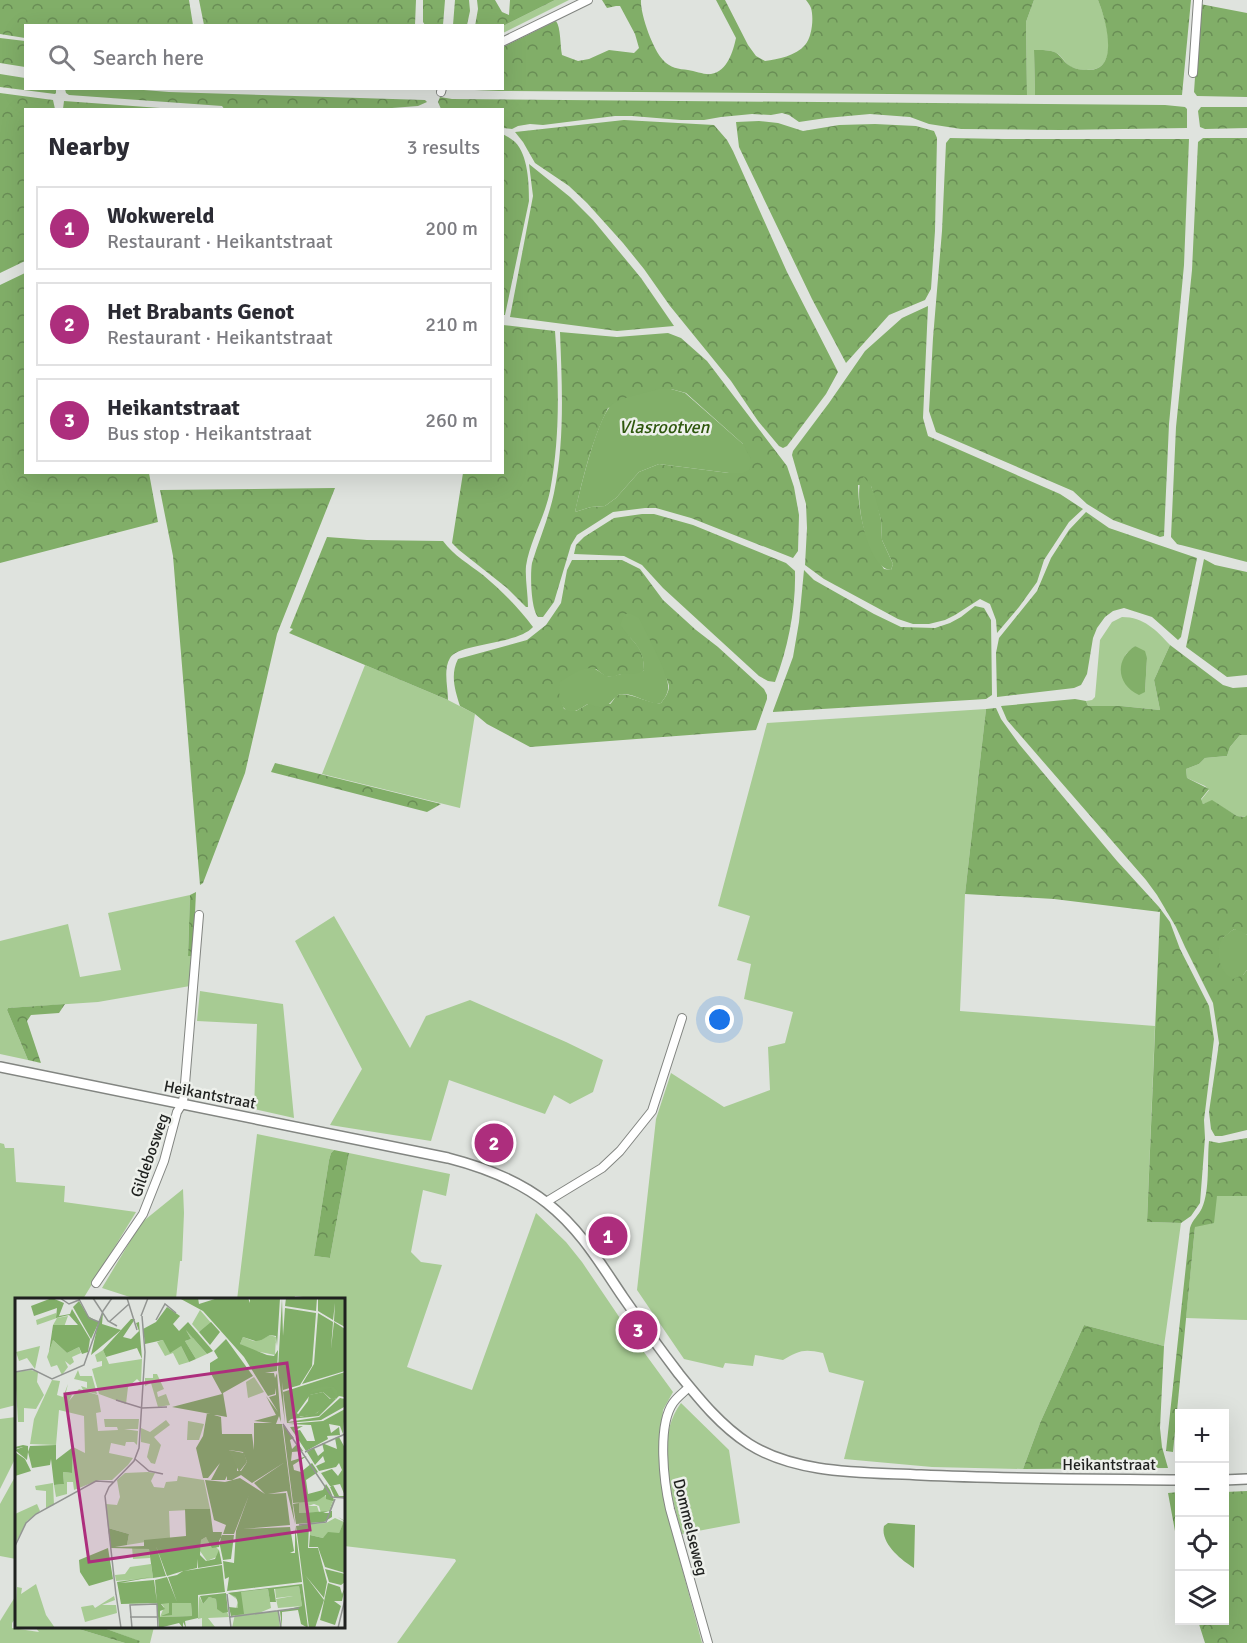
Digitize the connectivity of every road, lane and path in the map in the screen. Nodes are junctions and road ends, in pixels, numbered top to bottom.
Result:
1 (588, 0) edge
2 (1198, 0) edge
3 (504, 41) edge
4 (1193, 73) dead end
5 (200, 915) dead end
6 (682, 1018) dead end
7 (0, 1067) edge
8 (182, 1104) junction
9 (546, 1202) junction
10 (96, 1283) dead end
11 (689, 1387) junction
12 (1229, 1479) edge
13 (1247, 1479) edge
14 (1175, 1480) edge
15 (708, 1643) edge

1 - 3 street
2 - 4 street
5 - 8 street, Gildebosweg
6 - 9 street
7 - 8 street, Heikantstraat
8 - 9 street, Heikantstraat
8 - 10 street, Gildebosweg
9 - 11 street, Heikantstraat
11 - 14 street, Heikantstraat
11 - 15 street, Dommelseweg
12 - 13 street

